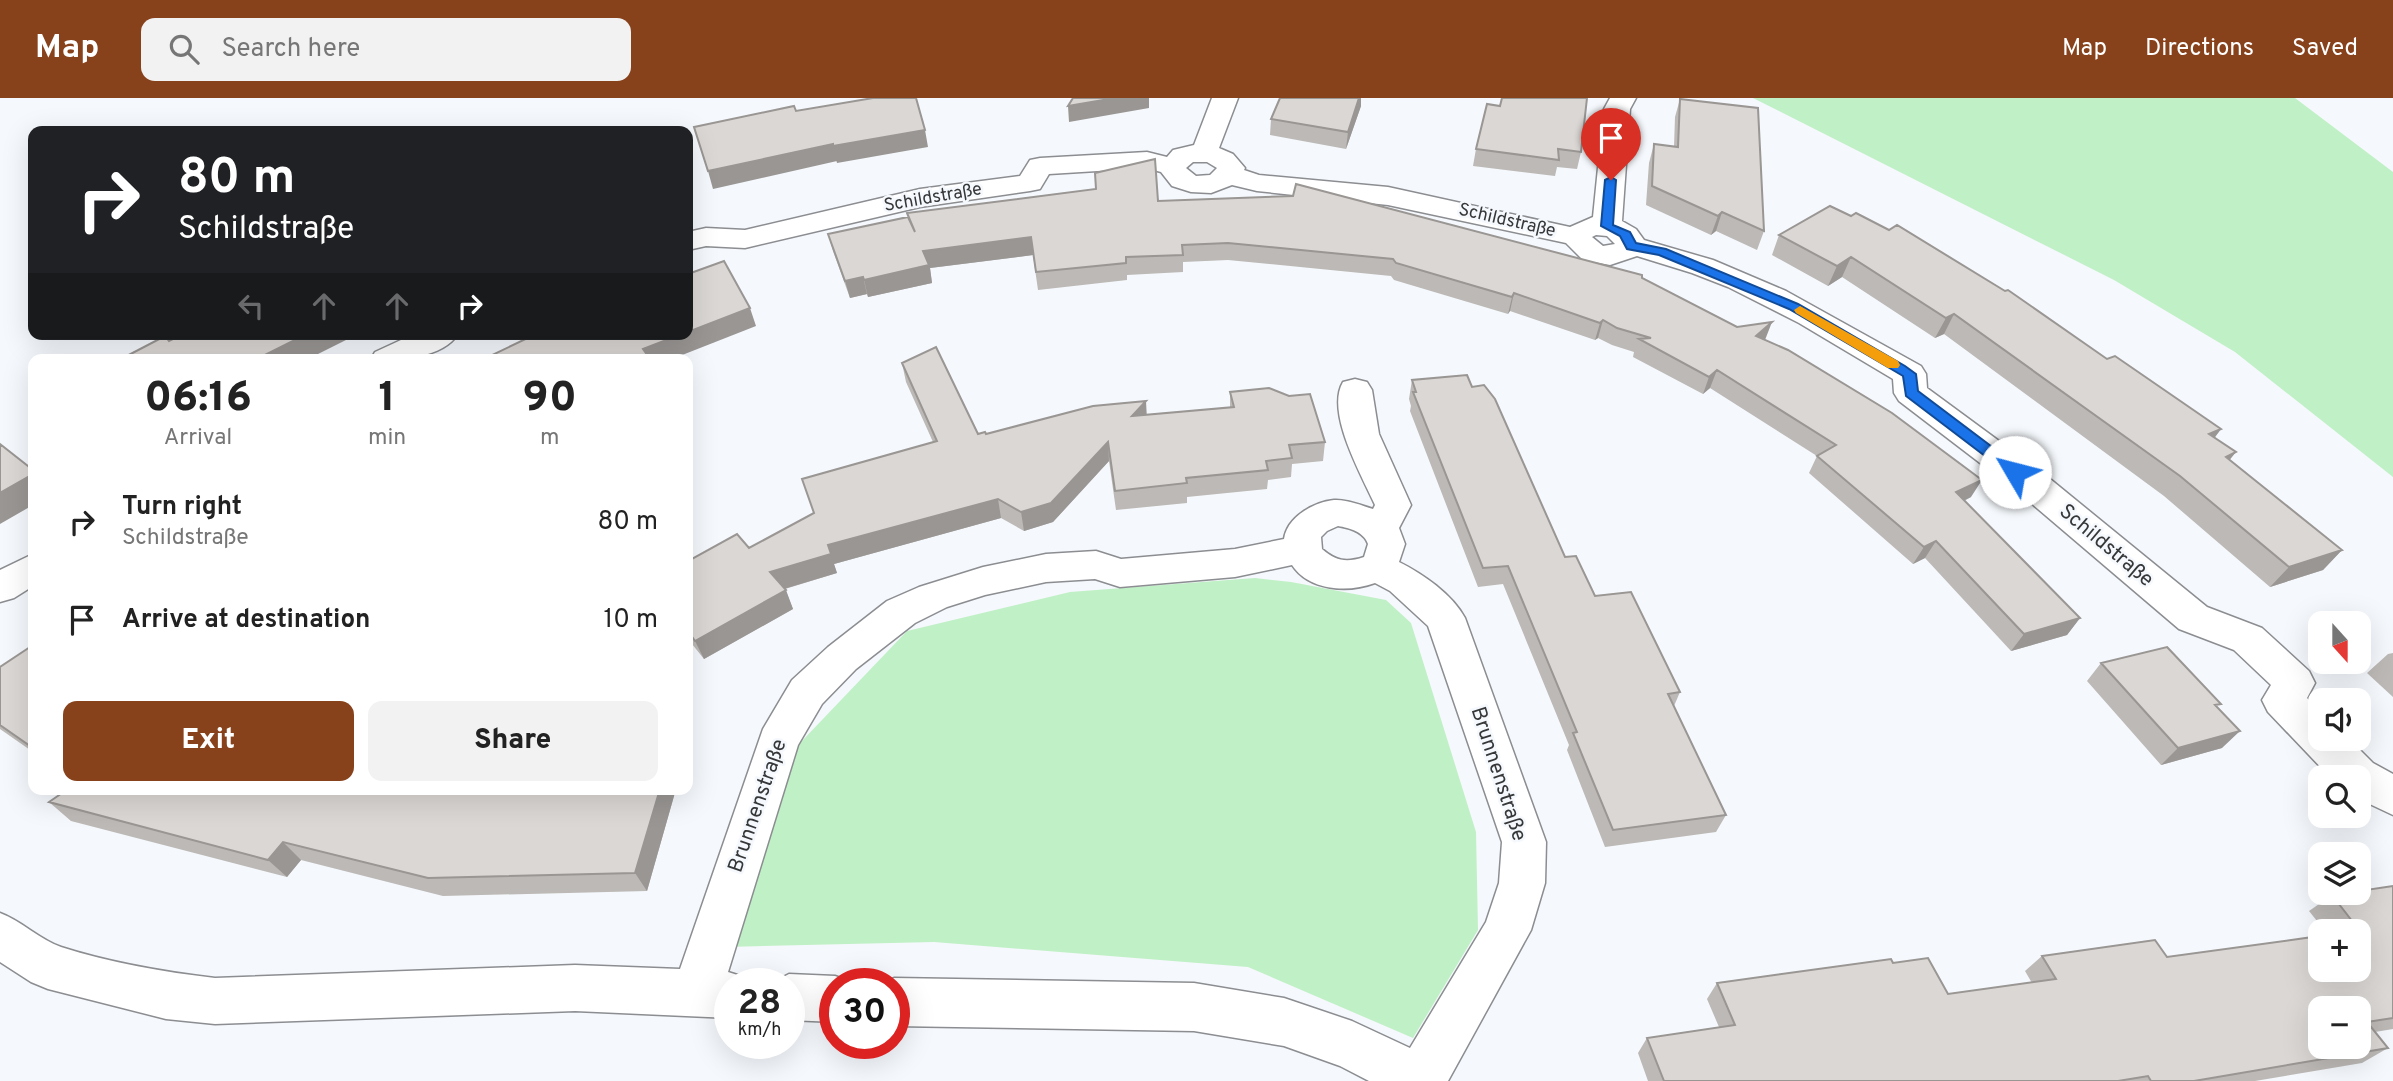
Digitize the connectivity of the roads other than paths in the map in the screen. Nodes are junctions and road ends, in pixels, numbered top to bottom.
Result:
1 (1225, 98) edge
2 (1623, 98) edge
3 (1204, 153) junction
4 (1172, 167) junction
5 (1229, 175) junction
6 (1619, 236) junction
7 (693, 240) edge
8 (429, 340) edge
9 (398, 354) edge
10 (1355, 390) dead end
11 (1379, 548) junction
12 (1301, 549) junction
13 (28, 571) edge
14 (0, 587) edge
15 (2347, 765) edge
16 (2371, 784) edge
17 (2393, 796) edge
18 (0, 935) edge
19 (713, 994) edge
20 (910, 1002) edge
21 (1421, 1080) edge

1 - 3 street
2 - 6 street
3 - 4 street
3 - 5 street
4 - 5 street, Schildstraße
4 - 7 street, Schildstraße
5 - 6 street, Schildstraße
6 - 15 street, Schildstraße
8 - 9 street
10 - 11 street
11 - 12 street
11 - 12 street, Brunnenstraße
11 - 21 street, Brunnenstraße
12 - 19 street, Brunnenstraße
13 - 14 street
16 - 17 street, Schildstraße
18 - 19 street, Brunnenstraße
20 - 21 street, Brunnenstraße

